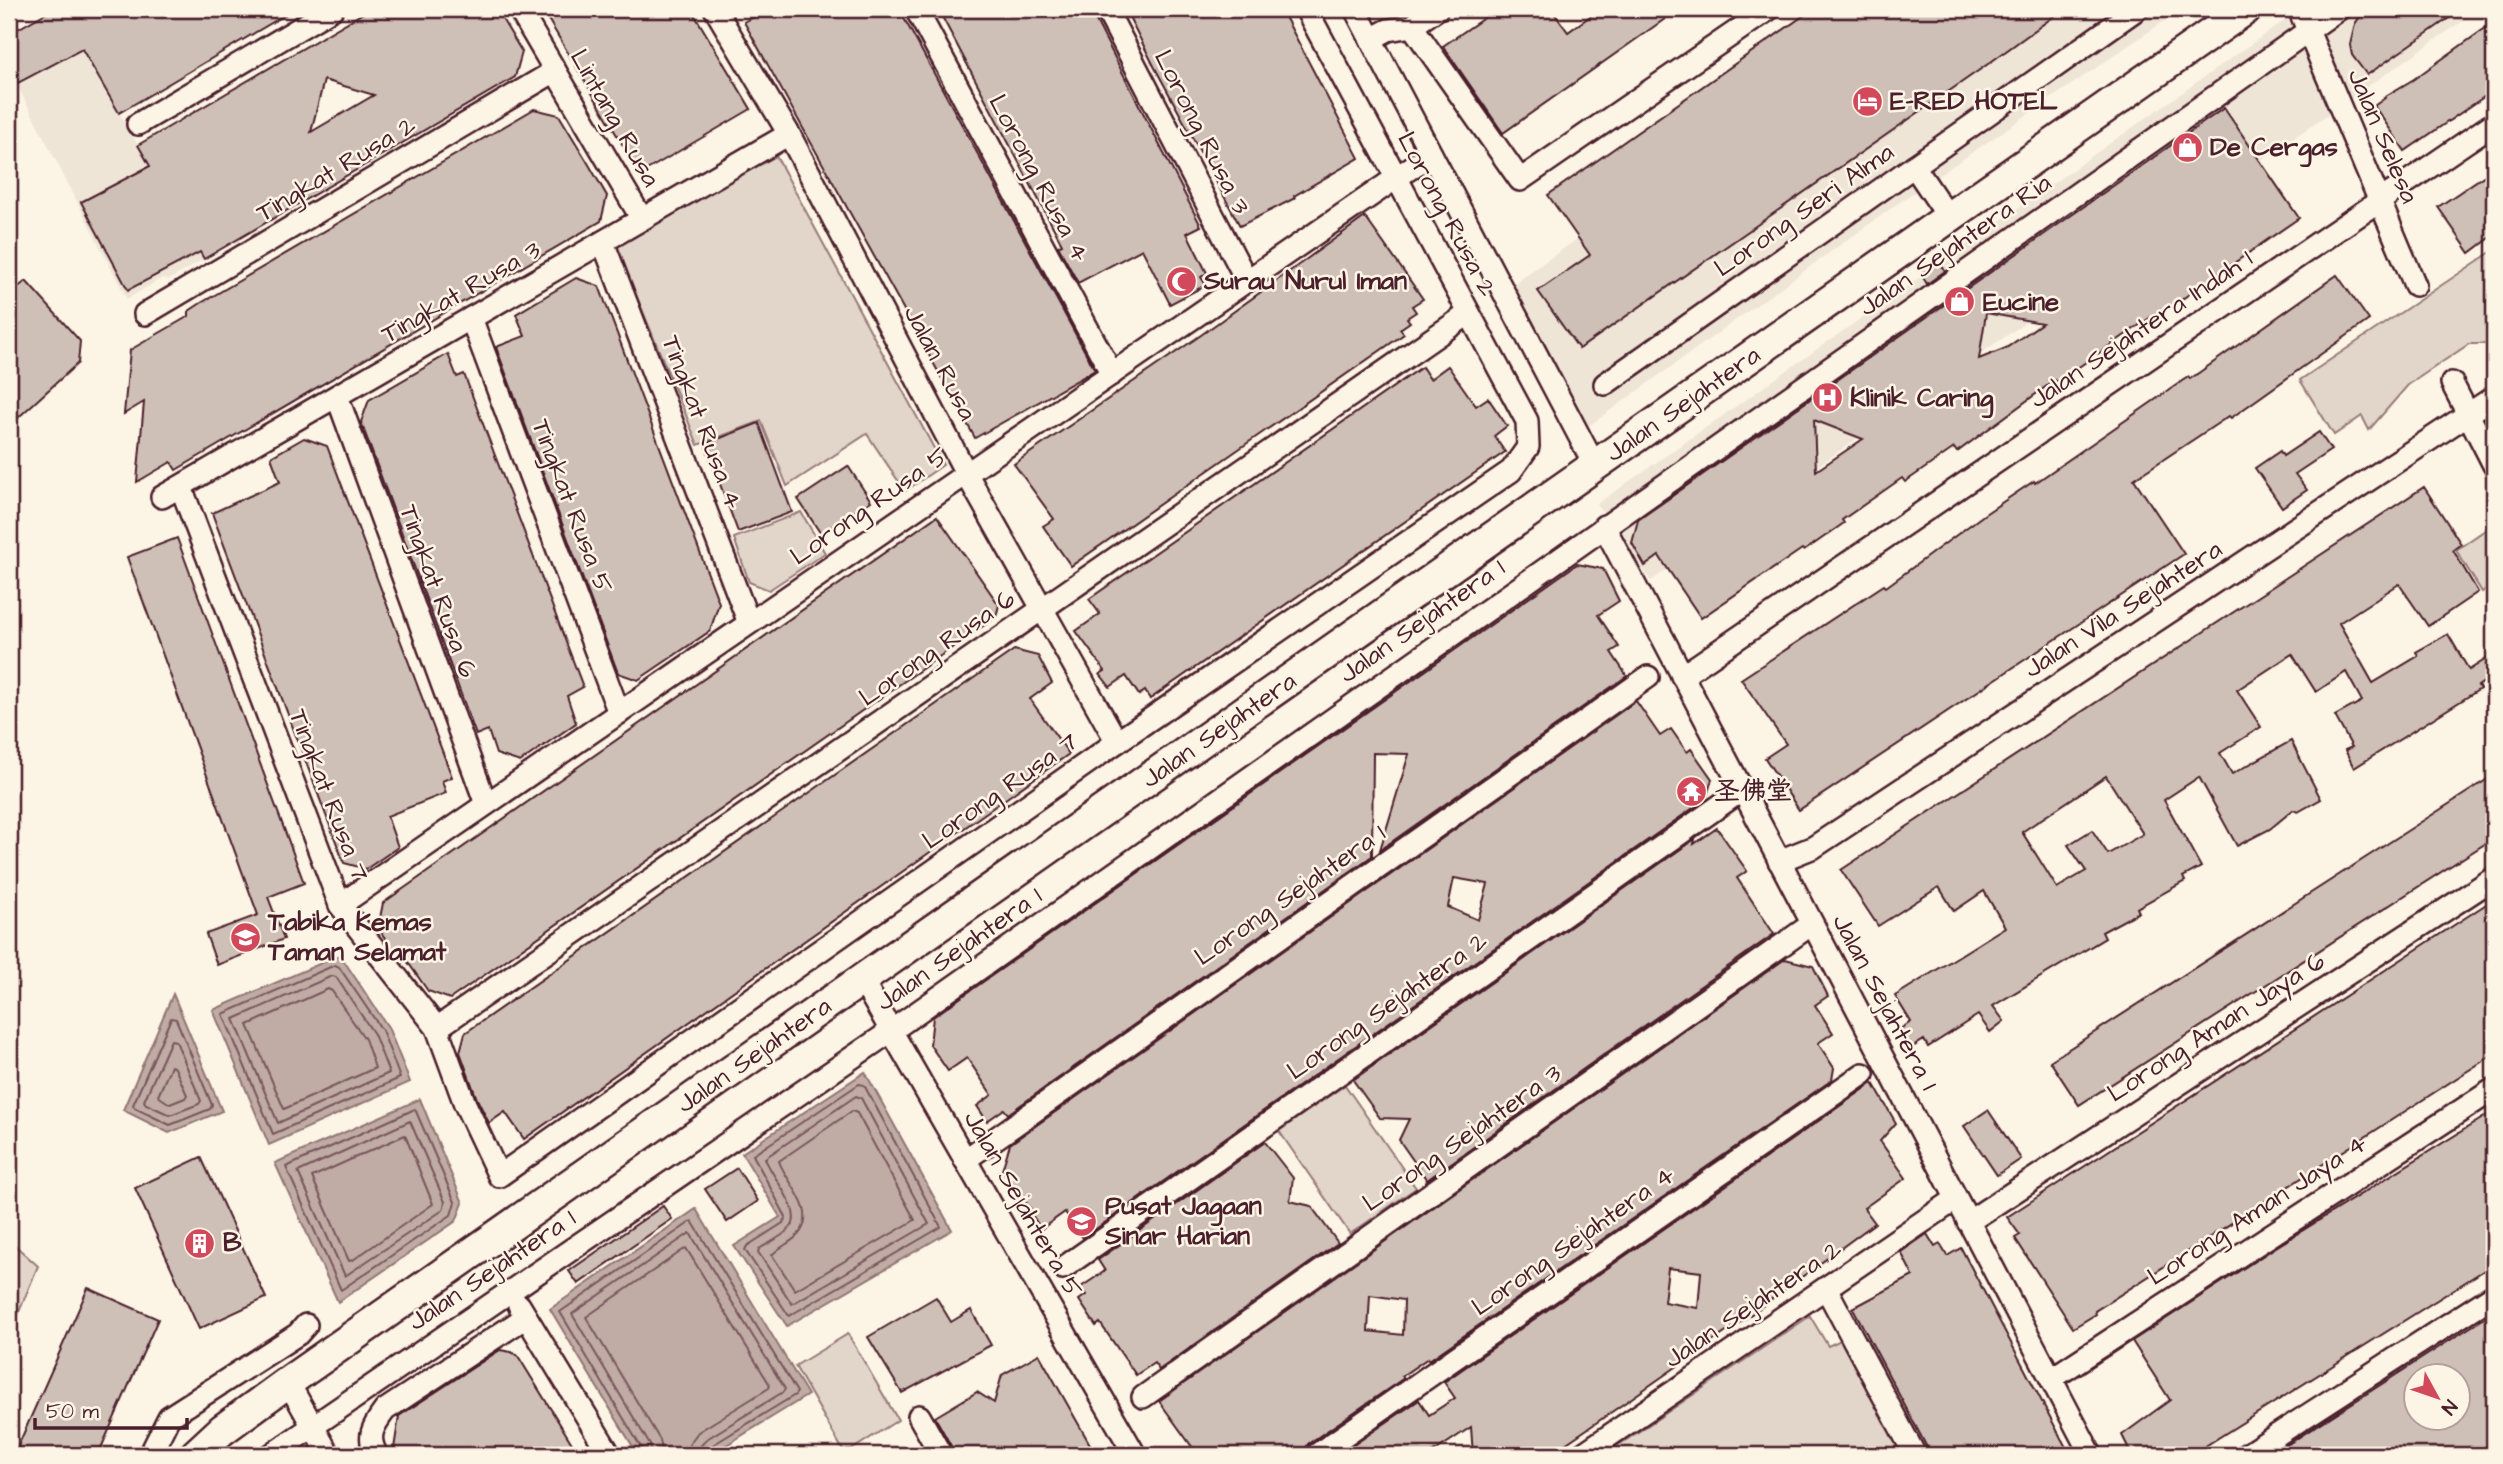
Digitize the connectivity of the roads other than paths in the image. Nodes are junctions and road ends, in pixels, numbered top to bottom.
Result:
1 (332, 9) edge
2 (519, 9) edge
3 (916, 9) edge
4 (1107, 9) edge
5 (1306, 9) edge
6 (1355, 9) edge
7 (1437, 9) edge
8 (1769, 9) edge
9 (2137, 9) edge
10 (2246, 9) edge
11 (2299, 9) edge
12 (2339, 9) edge
13 (723, 11) edge
14 (1412, 26) junction
15 (2308, 30) junction
16 (1371, 39) junction
17 (555, 71) junction
18 (2494, 123) edge
19 (138, 124) dead end
20 (789, 134) junction
21 (1431, 154) junction
22 (1914, 166) junction
23 (1397, 178) junction
24 (2379, 200) junction
25 (1949, 218) junction
26 (642, 219) junction
27 (603, 242) junction
28 (1247, 281) junction
29 (2416, 285) dead end
30 (145, 314) dead end
31 (1468, 314) junction
32 (471, 318) junction
33 (1112, 373) junction
34 (2452, 383) dead end
35 (1605, 384) dead end
36 (337, 396) junction
37 (2494, 397) edge
38 (2468, 415) junction
39 (1528, 447) joint
40 (2494, 465) edge
41 (1595, 466) junction
42 (966, 473) junction
43 (181, 486) junction
44 (162, 497) dead end
45 (1604, 526) junction
46 (1042, 609) junction
47 (749, 623) junction
48 (1682, 676) junction
49 (1648, 677) dead end
50 (620, 713) junction
51 (1117, 742) junction
52 (1742, 790) junction
53 (486, 804) junction
54 (1779, 860) junction
55 (2494, 878) edge
56 (341, 905) junction
57 (1812, 924) junction
58 (862, 980) junction
59 (437, 1028) junction
60 (891, 1031) junction
61 (1863, 1074) dead end
62 (2494, 1089) edge
63 (965, 1160) junction
64 (499, 1176) joint
65 (1956, 1199) junction
66 (1968, 1222) junction
67 (1063, 1268) dead end
68 (1826, 1288) junction
69 (510, 1291) junction
70 (2494, 1295) edge
71 (526, 1317) junction
72 (306, 1325) dead end
73 (2051, 1379) junction
74 (288, 1382) junction
75 (1143, 1397) dead end
76 (919, 1416) dead end
77 (312, 1427) junction
78 (150, 1455) edge
79 (195, 1455) edge
80 (271, 1455) edge
81 (329, 1455) edge
82 (377, 1455) edge
83 (610, 1455) edge
84 (941, 1455) edge
85 (1135, 1455) edge
86 (1316, 1455) edge
87 (1581, 1455) edge
88 (1915, 1455) edge
89 (2091, 1455) edge
90 (2246, 1455) edge

1 - 19 street
2 - 17 street, Lintang Rusa
3 - 33 street, Lorong Rusa 4
4 - 28 street, Lorong Rusa 3
5 - 23 street, Lorong Rusa 2
6 - 16 street
7 - 14 street
8 - 14 street
9 - 22 street, Lorong Seri Alma
10 - 25 main road, Jalan Sejahtera
11 - 15 street, Jalan Selesa
12 - 15 street, Jalan Sejahtera Ria
13 - 20 street, Jalan Rusa
14 - 16 street
15 - 24 street, Jalan Selesa
15 - 45 street, Jalan Sejahtera Ria
16 - 21 street
17 - 26 street, Lintang Rusa
17 - 30 street, Tingkat Rusa 2
18 - 24 street, Jalan Sejahtera Indah 1
20 - 26 street, Tingkat Rusa 3
20 - 42 street, Jalan Rusa
21 - 23 street, Lorong Rusa 5
21 - 41 street
22 - 25 street
22 - 35 street, Lorong Seri Alma
23 - 28 street, Lorong Rusa 5
23 - 31 street, Lorong Rusa 2
24 - 29 street, Jalan Selesa
24 - 48 street, Jalan Sejahtera Indah 1
25 - 41 main road, Jalan Sejahtera
26 - 27 street, Tingkat Rusa 3
27 - 32 street, Tingkat Rusa 3
27 - 47 street, Tingkat Rusa 4
28 - 33 street, Lorong Rusa 5
31 - 39 street, Lorong Rusa 2
31 - 46 street, Lorong Rusa 6
32 - 36 street, Tingkat Rusa 3
32 - 50 street, Tingkat Rusa 5
33 - 42 street, Lorong Rusa 5
34 - 38 street
36 - 43 street, Tingkat Rusa 3
36 - 53 street, Tingkat Rusa 6
37 - 38 street, Jalan Vila Sejahtera
38 - 40 street
38 - 54 street, Jalan Vila Sejahtera
39 - 51 street, Lorong Rusa 7
41 - 58 main road, Jalan Sejahtera
42 - 46 street, Jalan Rusa
42 - 47 street, Lorong Rusa 5
43 - 44 street, Tingkat Rusa 3
43 - 56 street, Tingkat Rusa 7
45 - 48 street, Jalan Sejahtera 1
45 - 60 street, Jalan Sejahtera 1
46 - 51 street, Jalan Rusa
46 - 59 street, Lorong Rusa 6
47 - 50 street, Lorong Rusa 5
48 - 52 street, Jalan Sejahtera 1
49 - 63 street, Lorong Sejahtera 1
50 - 53 street, Lorong Rusa 5
51 - 64 street, Lorong Rusa 7
52 - 54 street, Jalan Sejahtera 1
52 - 67 street, Lorong Sejahtera 2
53 - 56 street, Lorong Rusa 5
54 - 57 street, Jalan Sejahtera 1
55 - 66 street, Lorong Aman Jaya 6
56 - 59 street, Tingkat Rusa 7
57 - 65 street, Jalan Sejahtera 1
57 - 75 street, Lorong Sejahtera 3
58 - 60 street, Jalan Sejahtera 5
58 - 74 main road, Jalan Sejahtera
59 - 64 street, Tingkat Rusa 7
60 - 63 street, Jalan Sejahtera 5
60 - 69 street, Jalan Sejahtera 1
61 - 86 street, Lorong Sejahtera 4
62 - 73 street, Lorong Aman Jaya 4
63 - 85 street, Jalan Sejahtera 5
65 - 66 street, Jalan Sejahtera 1
65 - 68 street, Jalan Sejahtera 2
66 - 73 street, Jalan Sejahtera 1
68 - 87 street, Jalan Sejahtera 2
68 - 88 street
69 - 71 street
69 - 77 street, Jalan Sejahtera 1
70 - 90 street
71 - 82 street
71 - 83 street
72 - 78 street
73 - 89 street, Jalan Sejahtera 1
74 - 77 street
74 - 79 main road, Jalan Sejahtera
76 - 84 street
77 - 80 street, Jalan Sejahtera 1
77 - 81 street

